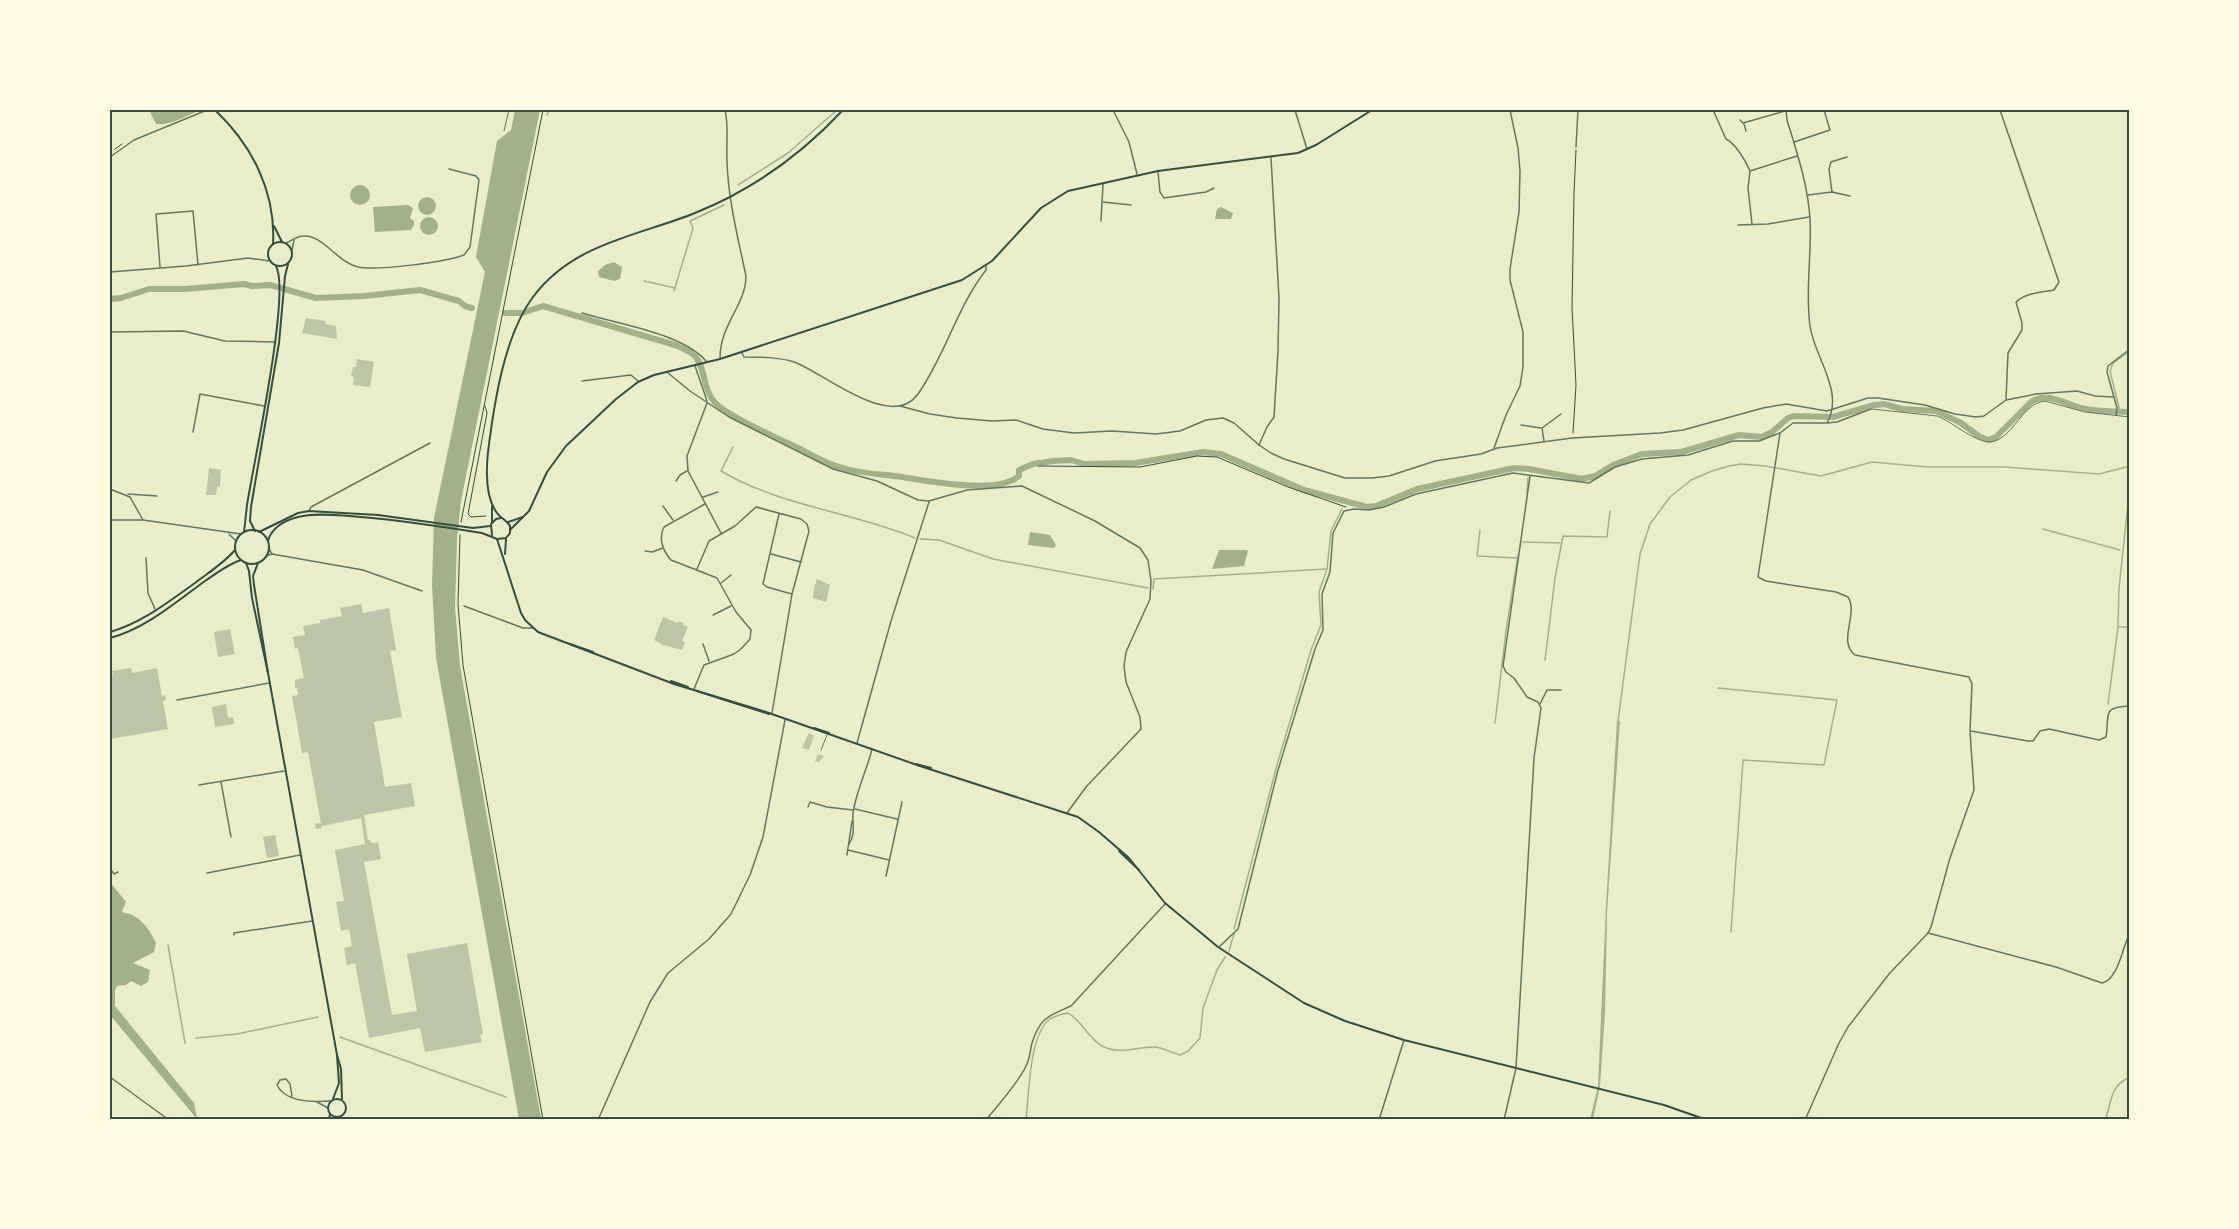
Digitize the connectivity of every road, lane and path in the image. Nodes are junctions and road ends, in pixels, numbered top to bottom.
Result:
1 (207, 110) edge
2 (215, 110) edge
3 (509, 110) edge
4 (543, 110) edge
5 (725, 110) edge
6 (843, 110) edge
7 (1113, 110) edge
8 (1294, 110) edge
9 (1372, 110) edge
10 (1510, 110) edge
11 (1578, 110) edge
12 (1713, 110) edge
13 (1786, 110) edge
14 (1824, 110) edge
15 (2000, 110) edge
16 (1740, 120) dead end
17 (1743, 123) junction
18 (504, 131) dead end
19 (1746, 131) dead end
20 (1793, 142) junction
21 (1576, 147) joint
22 (1308, 150) junction
23 (1797, 156) junction
24 (1271, 157) junction
25 (1847, 157) dead end
26 (110, 158) edge
27 (449, 169) dead end
28 (1158, 171) junction
29 (1750, 171) junction
30 (1137, 175) junction
31 (1103, 183) junction
32 (1214, 188) dead end
33 (1832, 192) junction
34 (1808, 195) junction
35 (1850, 196) dead end
36 (1102, 202) junction
37 (1131, 205) dead end
38 (1810, 217) junction
39 (272, 220) junction
40 (1101, 221) dead end
41 (1752, 224) junction
42 (1738, 225) dead end
43 (295, 240) junction
44 (284, 243) junction
45 (273, 244) junction
46 (292, 250) junction
47 (269, 261) junction
48 (288, 264) junction
49 (198, 265) junction
50 (986, 265) junction
51 (276, 266) junction
52 (160, 268) junction
53 (110, 272) edge
54 (282, 285) junction
55 (282, 294) junction
56 (582, 313) dead end
57 (110, 332) edge
58 (275, 342) junction
59 (2130, 349) edge
60 (741, 353) junction
61 (720, 359) junction
62 (705, 363) junction
63 (696, 366) junction
64 (668, 372) junction
65 (582, 381) dead end
66 (638, 382) junction
67 (2113, 397) junction
68 (2006, 400) junction
69 (707, 402) junction
70 (484, 405) junction
71 (264, 406) junction
72 (900, 406) junction
73 (1832, 409) junction
74 (1870, 409) joint
75 (1561, 414) dead end
76 (2116, 414) junction
77 (2130, 417) edge
78 (1827, 422) junction
79 (1521, 425) dead end
80 (1542, 428) junction
81 (193, 432) dead end
82 (1780, 434) junction
83 (1572, 438) junction
84 (430, 442) dead end
85 (1545, 442) junction
86 (1259, 445) junction
87 (1494, 449) junction
88 (1038, 466) dead end
89 (688, 471) junction
90 (1531, 475) junction
91 (676, 481) dead end
92 (110, 489) edge
93 (718, 492) dead end
94 (127, 495) junction
95 (157, 496) dead end
96 (702, 497) junction
97 (930, 501) junction
98 (491, 504) junction
99 (705, 504) junction
100 (663, 506) dead end
101 (1348, 509) junction
102 (309, 511) junction
103 (780, 513) junction
104 (309, 515) junction
105 (490, 516) dead end
106 (525, 516) junction
107 (501, 518) junction
108 (110, 520) edge
109 (143, 520) junction
110 (673, 521) junction
111 (461, 522) dead end
112 (508, 522) junction
113 (435, 524) junction
114 (491, 524) junction
115 (462, 529) junction
116 (510, 530) junction
117 (257, 531) junction
118 (228, 533) junction
119 (243, 533) junction
120 (721, 533) junction
121 (492, 535) junction
122 (506, 538) junction
123 (497, 539) junction
124 (236, 541) junction
125 (268, 541) junction
126 (664, 548) junction
127 (268, 549) junction
128 (235, 550) junction
129 (645, 551) dead end
130 (273, 554) junction
131 (770, 554) junction
132 (266, 556) junction
133 (505, 557) junction
134 (146, 558) dead end
135 (242, 560) junction
136 (801, 562) junction
137 (246, 563) junction
138 (258, 563) junction
139 (697, 569) junction
140 (731, 575) dead end
141 (720, 584) junction
142 (422, 591) dead end
143 (792, 594) junction
144 (731, 605) junction
145 (464, 606) dead end
146 (156, 610) junction
147 (713, 615) dead end
148 (533, 628) junction
149 (111, 632) edge
150 (112, 637) edge
151 (703, 644) dead end
152 (710, 662) junction
153 (268, 673) junction
154 (270, 682) junction
155 (693, 689) junction
156 (1561, 690) dead end
157 (177, 699) dead end
158 (1540, 704) junction
159 (2130, 706) edge
160 (770, 714) junction
161 (785, 719) junction
162 (812, 728) junction
163 (1970, 731) junction
164 (827, 735) junction
165 (831, 735) junction
166 (857, 743) junction
167 (873, 748) junction
168 (821, 750) dead end
169 (286, 771) junction
170 (221, 782) junction
171 (199, 785) dead end
172 (812, 796) dead end
173 (810, 802) junction
174 (902, 802) dead end
175 (808, 807) dead end
176 (854, 810) junction
177 (1067, 814) junction
178 (898, 819) junction
179 (231, 837) dead end
180 (848, 850) junction
181 (301, 855) junction
182 (847, 855) dead end
183 (890, 860) junction
184 (110, 868) edge
185 (118, 873) dead end
186 (207, 873) dead end
187 (886, 876) dead end
188 (1165, 903) junction
189 (313, 921) junction
190 (1928, 933) junction
191 (234, 935) dead end
192 (2129, 938) edge
193 (1218, 947) junction
194 (1404, 1040) junction
195 (337, 1055) junction
196 (1516, 1068) junction
197 (110, 1077) edge
198 (292, 1096) junction
199 (332, 1100) junction
200 (316, 1102) junction
201 (344, 1102) junction
202 (328, 1108) junction
203 (330, 1114) junction
204 (337, 1118) edge
205 (169, 1119) edge
206 (329, 1119) edge
207 (543, 1119) edge
208 (598, 1119) edge
209 (986, 1119) edge
210 (1379, 1119) edge
211 (1504, 1119) edge
212 (1707, 1119) edge
213 (1804, 1119) edge

1 - 26 street
2 - 39 main road
3 - 18 lane
4 - 70 path
5 - 61 street
6 - 98 main road
7 - 30 street
8 - 22 street
9 - 22 main road
10 - 87 street
11 - 21 street
12 - 29 street
13 - 17 street
13 - 20 street
14 - 20 street
15 - 68 street
16 - 17 street
17 - 19 street
20 - 23 street
21 - 83 path
22 - 24 main road
23 - 29 street
23 - 34 street
24 - 28 main road
24 - 86 street
25 - 33 street
27 - 43 street
28 - 30 main road
28 - 32 street
29 - 41 street
30 - 31 main road
31 - 36 street
31 - 50 main road
33 - 34 street
33 - 35 street
34 - 38 street
36 - 37 street
36 - 40 street
38 - 41 street
38 - 73 street
39 - 44 main road
39 - 45 main road
41 - 42 street
43 - 44 street
43 - 46 street
44 - 45 main road
44 - 46 main road
45 - 47 main road
46 - 48 main road
47 - 49 street
47 - 51 main road
48 - 51 main road
48 - 54 main road
49 - 52 street
49 - 52 street
50 - 60 main road
50 - 72 street
51 - 54 main road
52 - 53 street
54 - 55 main road
55 - 58 main road
55 - 117 main road
56 - 62 street
57 - 58 street
58 - 71 main road
59 - 67 street
60 - 61 main road
60 - 72 street
61 - 62 main road
62 - 63 main road
63 - 64 main road
63 - 69 street
64 - 66 main road
64 - 69 street
65 - 66 street
66 - 106 main road
67 - 68 street
67 - 76 street
68 - 73 street
69 - 89 street
69 - 97 street
70 - 105 path
70 - 111 path
71 - 81 street
71 - 119 main road
72 - 86 street
73 - 78 street
73 - 83 street
74 - 76 lane
74 - 78 street
75 - 80 street
76 - 77 lane
78 - 82 street
79 - 80 street
80 - 85 street
82 - 90 street
82 - 163 street
83 - 85 street
84 - 102 street
85 - 87 street
86 - 87 street
88 - 101 path
89 - 91 street
89 - 96 street
90 - 101 street
90 - 158 street
92 - 94 street
93 - 96 street
94 - 95 street
94 - 109 street
96 - 99 street
97 - 166 street
97 - 177 street
98 - 107 main road
98 - 114 main road
99 - 110 street
99 - 120 street
100 - 110 street
101 - 193 street
102 - 104 street
102 - 113 main road
102 - 117 main road
103 - 120 street
103 - 131 street
103 - 136 street
104 - 113 main road
104 - 125 main road
106 - 112 main road
106 - 116 main road
107 - 112 main road
107 - 114 main road
108 - 109 street
109 - 118 street
110 - 126 street
112 - 116 main road
113 - 115 main road
114 - 115 main road
114 - 121 main road
115 - 121 main road
115 - 207 path
116 - 122 main road
117 - 119 main road
117 - 125 main road
118 - 119 street
118 - 124 street
119 - 124 main road
120 - 139 street
121 - 123 main road
122 - 123 main road
122 - 133 main road
123 - 133 main road
124 - 128 main road
125 - 127 main road
126 - 129 street
126 - 139 street
127 - 130 street
127 - 132 main road
128 - 135 main road
128 - 146 main road
130 - 132 street
130 - 142 street
131 - 136 street
131 - 143 street
132 - 138 main road
133 - 148 main road
134 - 146 street
135 - 137 main road
135 - 150 main road
136 - 143 street
137 - 138 main road
137 - 153 main road
138 - 153 main road
139 - 141 street
140 - 141 street
141 - 144 street
143 - 160 street
144 - 147 street
144 - 152 street
145 - 148 street
146 - 149 main road
148 - 155 main road
149 - 150 main road
151 - 152 street
152 - 155 street
153 - 154 main road
154 - 157 street
154 - 169 main road
155 - 160 main road
156 - 158 street
158 - 196 street
159 - 163 street
160 - 161 main road
161 - 162 main road
161 - 208 street
162 - 164 main road
162 - 165 main road
163 - 190 street
164 - 165 main road
164 - 168 lane
165 - 166 main road
166 - 167 main road
167 - 176 street
167 - 177 main road
169 - 170 street
169 - 181 main road
170 - 171 street
170 - 179 street
172 - 173 street
173 - 175 street
173 - 176 street
174 - 178 street
176 - 178 street
176 - 180 street
177 - 188 main road
178 - 183 street
180 - 182 street
180 - 183 street
181 - 186 street
181 - 189 main road
183 - 187 street
184 - 185 street
188 - 193 main road
188 - 209 street
189 - 191 street
189 - 195 main road
190 - 192 street
190 - 213 street
193 - 194 main road
194 - 196 main road
194 - 210 street
195 - 199 main road
195 - 201 main road
196 - 211 street
196 - 212 main road
197 - 205 street
198 - 198 street
198 - 200 street
199 - 200 street
199 - 201 main road
199 - 202 main road
200 - 202 street
201 - 204 main road
202 - 203 main road
203 - 204 main road
203 - 206 main road

